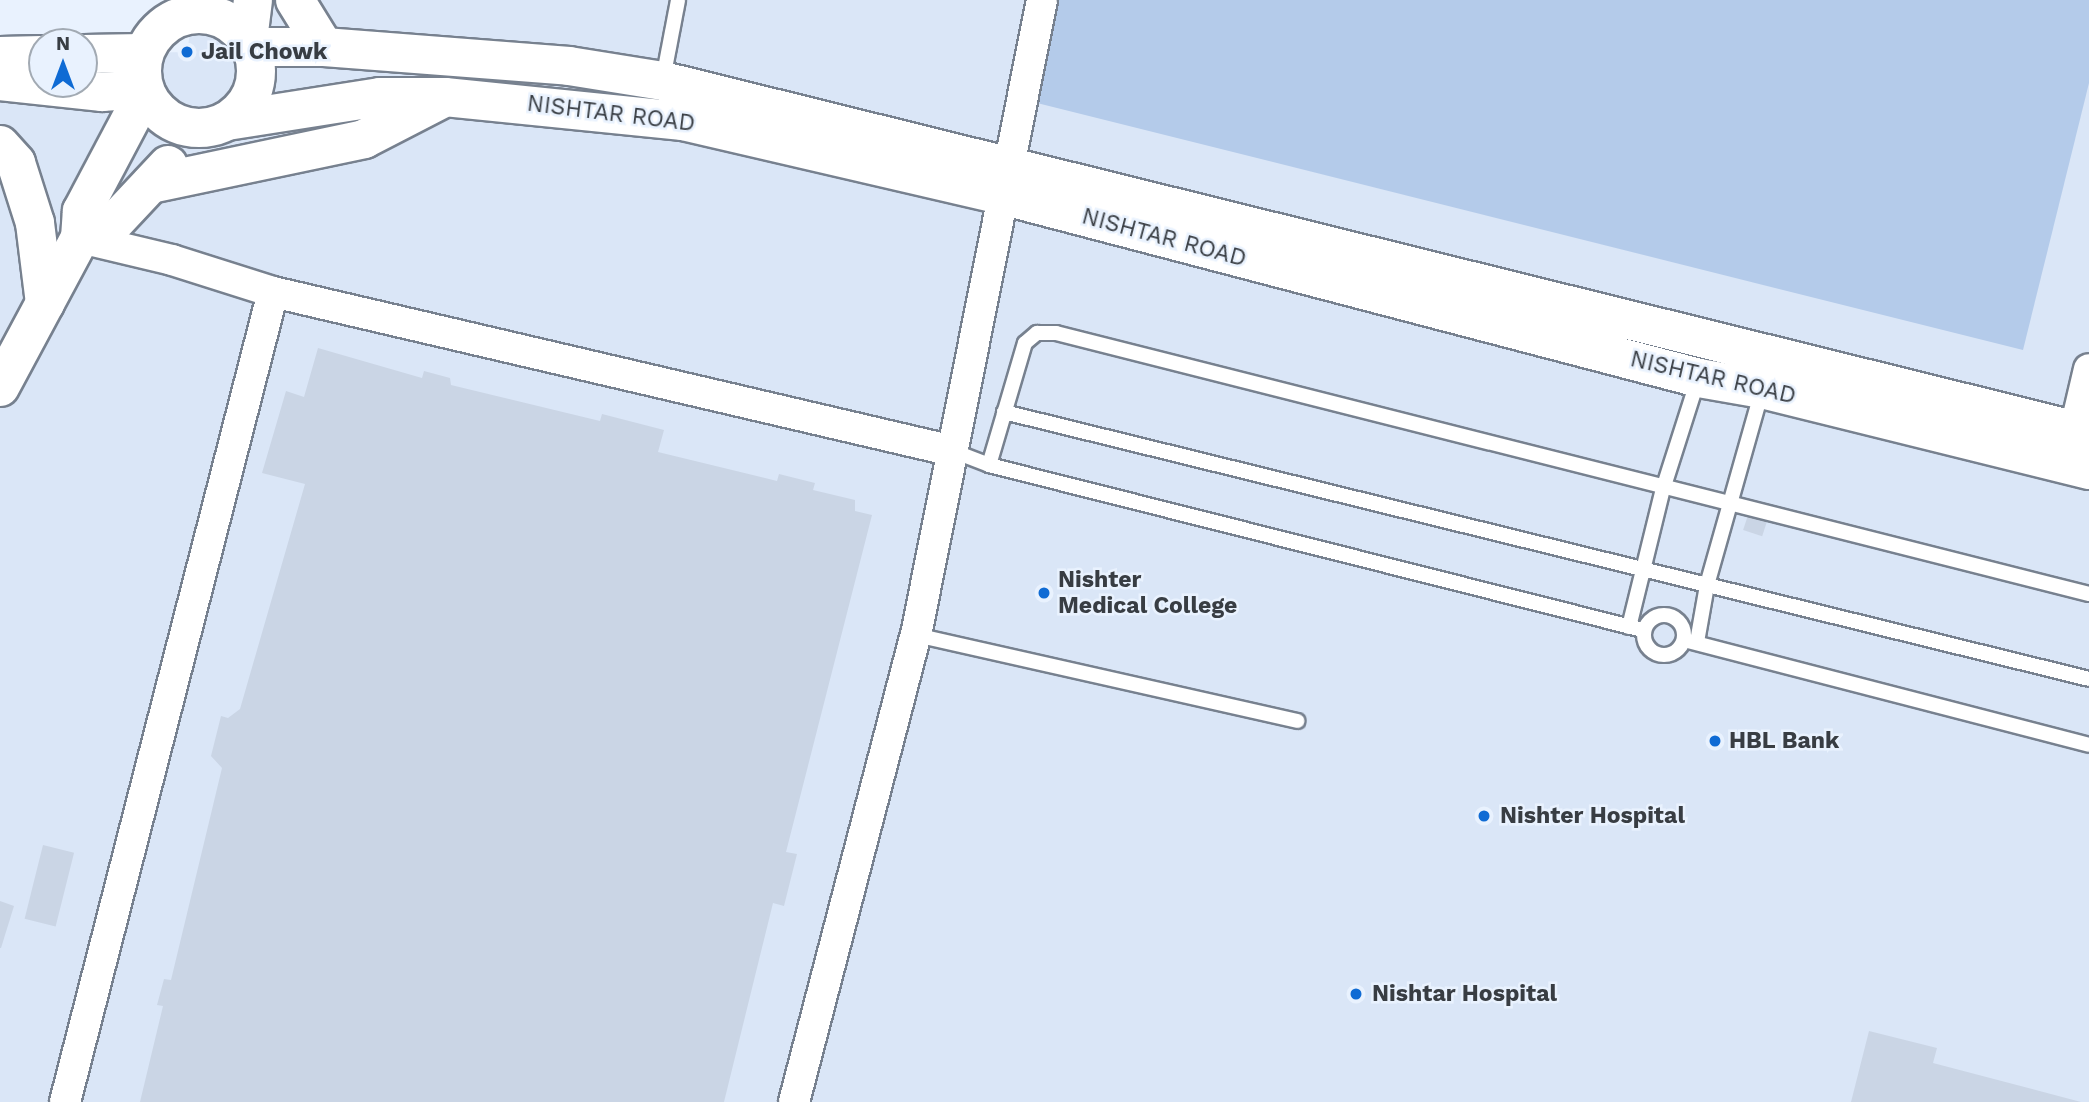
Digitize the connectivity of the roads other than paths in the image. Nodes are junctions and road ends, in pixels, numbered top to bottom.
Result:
1 (253, 0) edge
2 (295, 0) edge
3 (678, 0) edge
4 (1042, 0) edge
5 (182, 8) edge
6 (250, 44) junction
7 (324, 47) junction
8 (28, 55) edge
9 (0, 56) edge
10 (98, 60) edge
11 (144, 78) junction
12 (0, 80) edge
13 (663, 80) junction
14 (445, 97) junction
15 (214, 124) junction
16 (0, 145) edge
17 (1008, 180) junction
18 (150, 184) junction
19 (80, 238) junction
20 (273, 292) junction
21 (45, 303) junction
22 (1701, 358) junction
23 (2089, 369) edge
24 (0, 387) edge
25 (1762, 389) junction
26 (1004, 412) junction
27 (2080, 450) edge
28 (953, 451) junction
29 (989, 465) junction
30 (1663, 489) junction
31 (1730, 505) junction
32 (1643, 570) junction
33 (1707, 585) junction
34 (2089, 594) edge
35 (1636, 629) junction
36 (916, 635) junction
37 (1690, 641) junction
38 (2089, 679) edge
39 (1297, 721) dead end
40 (2089, 745) edge
41 (65, 1102) edge
42 (794, 1102) edge

1 - 6 main road
2 - 7 main road
3 - 13 lane
4 - 17 street
5 - 6 main road
5 - 11 main road
6 - 7 main road, NISHTAR ROAD
6 - 15 main road
7 - 13 main road, NISHTAR ROAD
8 - 9 main road
10 - 11 main road
11 - 12 main road
11 - 15 main road
11 - 19 main road
13 - 17 main road, NISHTAR ROAD
14 - 15 main road, NISHTAR ROAD
14 - 17 main road, NISHTAR ROAD
14 - 18 main road
15 - 18 main road
16 - 21 main road
17 - 22 main road, NISHTAR ROAD
17 - 28 street
18 - 19 main road
19 - 20 street
19 - 21 main road
20 - 28 street
20 - 41 street
21 - 24 main road
22 - 25 main road, NISHTAR ROAD
22 - 27 main road, NISHTAR ROAD
22 - 30 lane
23 - 27 street
25 - 27 main road, NISHTAR ROAD
25 - 31 lane
26 - 29 lane
26 - 30 lane
26 - 32 lane
28 - 29 lane
28 - 36 street
29 - 35 lane
30 - 31 lane
30 - 32 lane
31 - 33 lane
31 - 34 lane
32 - 33 lane
32 - 35 lane
33 - 37 lane
33 - 38 lane
35 - 37 lane
35 - 37 lane
36 - 39 lane
36 - 42 street
37 - 40 lane

